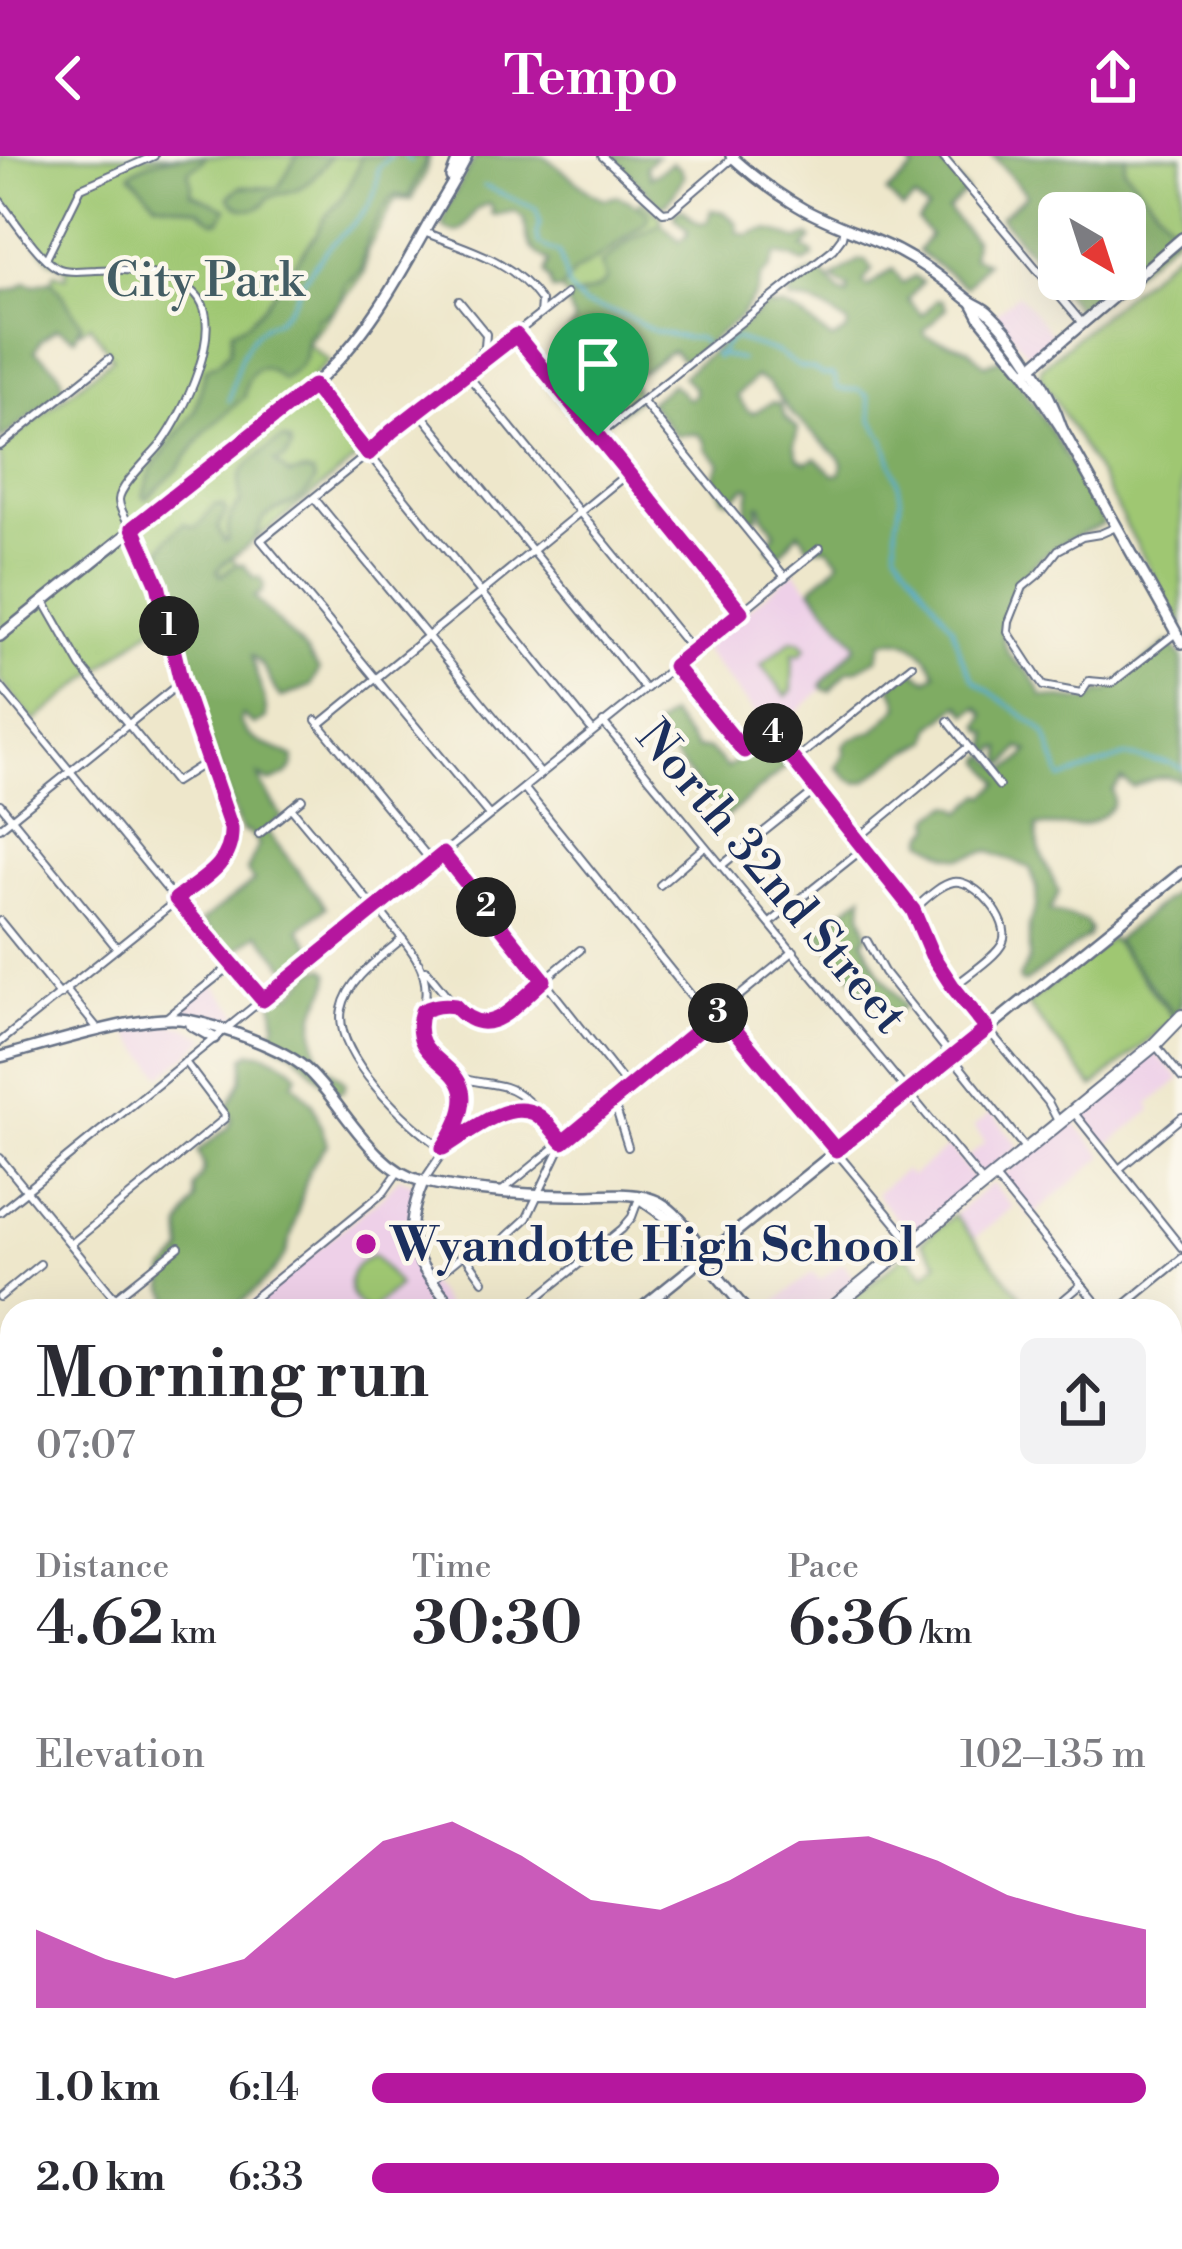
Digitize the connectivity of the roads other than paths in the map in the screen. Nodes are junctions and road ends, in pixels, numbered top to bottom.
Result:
1 (154, 156) edge
2 (463, 156) edge
3 (602, 156) edge
4 (942, 156) edge
5 (733, 157) edge
6 (0, 201) edge
7 (844, 227) junction
8 (424, 232) junction
9 (1182, 238) edge
10 (46, 259) junction
11 (566, 294) dead end
12 (459, 301) dead end
13 (539, 316) junction
14 (1082, 323) junction
15 (624, 332) dead end
16 (516, 335) junction
17 (109, 359) dead end
18 (1028, 370) junction
19 (466, 374) junction
20 (313, 386) junction
21 (558, 387) junction
22 (642, 401) junction
23 (419, 411) junction
24 (598, 436) junction
25 (0, 446) edge
26 (368, 454) junction
27 (628, 473) junction
28 (314, 498) junction
29 (580, 512) junction
30 (1116, 527) junction
31 (133, 528) junction
32 (820, 548) dead end
33 (532, 550) junction
34 (785, 577) junction
35 (481, 592) junction
36 (44, 602) junction
37 (741, 612) junction
38 (428, 635) junction
39 (0, 636) edge
40 (1179, 638) edge
41 (694, 651) junction
42 (912, 665) dead end
43 (674, 666) junction
44 (376, 677) junction
45 (181, 682) junction
46 (0, 686) edge
47 (645, 689) junction
48 (947, 721) dead end
49 (604, 722) junction
50 (129, 725) junction
51 (593, 731) junction
52 (968, 747) junction
53 (794, 760) junction
54 (208, 761) junction
55 (70, 772) junction
56 (541, 774) junction
57 (999, 786) dead end
58 (524, 788) junction
59 (817, 789) junction
60 (302, 799) dead end
61 (0, 804) edge
62 (291, 808) junction
63 (489, 815) junction
64 (12, 818) junction
65 (0, 828) edge
66 (259, 834) dead end
67 (857, 839) junction
68 (704, 847) junction
69 (864, 848) junction
70 (443, 854) junction
71 (432, 862) junction
72 (721, 866) junction
73 (1182, 872) edge
74 (660, 885) dead end
75 (176, 899) junction
76 (375, 909) junction
77 (913, 910) junction
78 (385, 917) dead end
79 (0, 921) edge
80 (770, 923) junction
81 (402, 939) junction
82 (867, 941) dead end
83 (117, 948) junction
84 (580, 950) dead end
85 (794, 951) junction
86 (420, 962) junction
87 (232, 964) junction
88 (544, 980) junction
89 (953, 987) junction
90 (63, 992) junction
91 (263, 1000) junction
92 (455, 1006) junction
93 (422, 1011) junction
94 (720, 1012) junction
95 (1182, 1016) edge
96 (166, 1017) junction
97 (711, 1019) junction
98 (1182, 1025) edge
99 (987, 1029) junction
100 (100, 1032) junction
101 (218, 1035) junction
102 (0, 1041) edge
103 (1154, 1044) junction
104 (0, 1057) edge
105 (952, 1057) junction
106 (184, 1062) junction
107 (456, 1076) junction
108 (1182, 1078) edge
109 (482, 1084) junction
110 (628, 1087) junction
111 (908, 1092) junction
112 (521, 1096) junction
113 (610, 1102) junction
114 (464, 1105) junction
115 (519, 1109) junction
116 (1072, 1112) junction
117 (541, 1116) junction
118 (1182, 1117) edge
119 (1059, 1123) junction
120 (563, 1142) junction
121 (628, 1147) dead end
122 (443, 1148) junction
123 (1026, 1149) junction
124 (836, 1150) junction
125 (0, 1158) edge
126 (1119, 1169) junction
127 (399, 1172) junction
128 (989, 1180) junction
129 (423, 1181) junction
130 (27, 1190) junction
131 (502, 1191) junction
132 (540, 1194) junction
133 (639, 1198) junction
134 (0, 1212) edge
135 (912, 1243) junction
136 (71, 1244) junction
137 (179, 1246) dead end
138 (1182, 1248) edge
139 (464, 1254) junction
140 (704, 1257) junction
141 (1182, 1258) edge
142 (40, 1264) dead end
143 (431, 1281) junction
144 (483, 1281) dead end
145 (1082, 1285) junction
146 (0, 1297) edge
147 (115, 1298) joint
148 (253, 1299) edge
149 (446, 1299) edge
150 (536, 1299) edge
151 (653, 1299) edge
152 (737, 1299) edge
153 (844, 1299) edge
154 (1065, 1299) edge
155 (1093, 1299) edge
156 (1132, 1299) edge

1 - 10 street
2 - 8 main road
3 - 5 street
4 - 14 street
5 - 7 main road
6 - 10 street
7 - 18 main road
7 - 22 street
8 - 13 street
8 - 20 main road
9 - 14 main road
10 - 31 street
11 - 13 street
12 - 19 street
13 - 16 street
14 - 18 main road
15 - 21 street
16 - 19 street
16 - 21 street
17 - 25 street
18 - 30 main road
19 - 23 street
19 - 29 street
20 - 26 street, North 32nd Street
20 - 31 main road
21 - 24 street
22 - 24 street
22 - 34 street
23 - 26 street
23 - 33 street
24 - 27 street
26 - 28 street
26 - 35 street, North 32nd Street
27 - 29 street
27 - 37 street
28 - 38 street
28 - 44 street
29 - 33 street
29 - 41 street
30 - 40 main road
30 - 40 street
31 - 36 main road
31 - 45 street
32 - 34 street
33 - 35 street
33 - 47 street
34 - 37 street
35 - 38 street
35 - 51 street, North 32nd Street
36 - 39 main road
36 - 50 street
37 - 41 street
38 - 44 street
38 - 56 street
41 - 43 street
42 - 53 street
43 - 47 street
43 - 53 street
44 - 63 street
44 - 71 street
45 - 50 street
45 - 54 street
46 - 55 street
47 - 49 street
48 - 52 street
49 - 51 street
49 - 68 street, North 32nd Street
50 - 54 street
50 - 55 street
51 - 56 street
52 - 57 street
52 - 67 street
53 - 59 street
54 - 75 street
55 - 64 street
55 - 75 street
56 - 58 street
58 - 63 street
58 - 97 street
59 - 67 street
59 - 72 street
60 - 62 street
61 - 64 street
62 - 66 street
62 - 76 street
63 - 70 street
64 - 65 street
64 - 83 street
67 - 69 street
68 - 72 street, North 32nd Street
68 - 74 street
69 - 77 street
69 - 80 street
70 - 71 street
70 - 88 street
71 - 76 street
72 - 80 street, North 32nd Street
73 - 99 main road
75 - 83 street
75 - 87 street
76 - 91 street
77 - 89 street
77 - 89 street
78 - 81 street
79 - 90 street
80 - 85 street, North 32nd Street
81 - 86 street
81 - 122 street
82 - 105 street
83 - 90 street
84 - 88 street
85 - 94 street
85 - 111 street, North 32nd Street
86 - 92 street
86 - 93 street
87 - 91 street
87 - 96 street
88 - 92 street
88 - 110 street
89 - 99 street
90 - 100 street
90 - 102 street
91 - 101 street
92 - 93 street
93 - 107 street
94 - 97 street
94 - 124 street
95 - 103 main road
96 - 100 main road
96 - 101 main road
97 - 110 street
98 - 103 main road
99 - 105 main road
99 - 119 street
100 - 104 main road
101 - 106 street
101 - 127 main road
103 - 108 street
103 - 116 main road
105 - 111 main road
105 - 123 street
106 - 130 street
106 - 136 street
107 - 109 street
107 - 114 street
109 - 112 street
109 - 114 street
110 - 113 street
111 - 124 main road
111 - 128 street, North 32nd Street
112 - 115 street
112 - 117 street
113 - 120 street
113 - 121 street
114 - 122 street
115 - 117 street
115 - 122 street
116 - 119 main road
116 - 126 street
117 - 120 street
118 - 126 street
119 - 123 main road
120 - 131 street
120 - 132 street
122 - 129 street
123 - 128 main road
124 - 135 street
124 - 140 main road
125 - 130 street
126 - 138 street
127 - 129 main road
127 - 148 street
128 - 135 main road
128 - 145 street, North 32nd Street
129 - 131 main road
129 - 143 main road
130 - 134 street
130 - 136 street
131 - 132 main road
132 - 133 main road
132 - 139 street
133 - 140 main road
133 - 150 street
135 - 153 main road
136 - 147 street
137 - 147 street
139 - 143 street
139 - 144 street
140 - 151 main road
140 - 152 main road
141 - 156 street
142 - 146 street
143 - 149 main road
145 - 154 street
145 - 155 street, North 32nd Street

